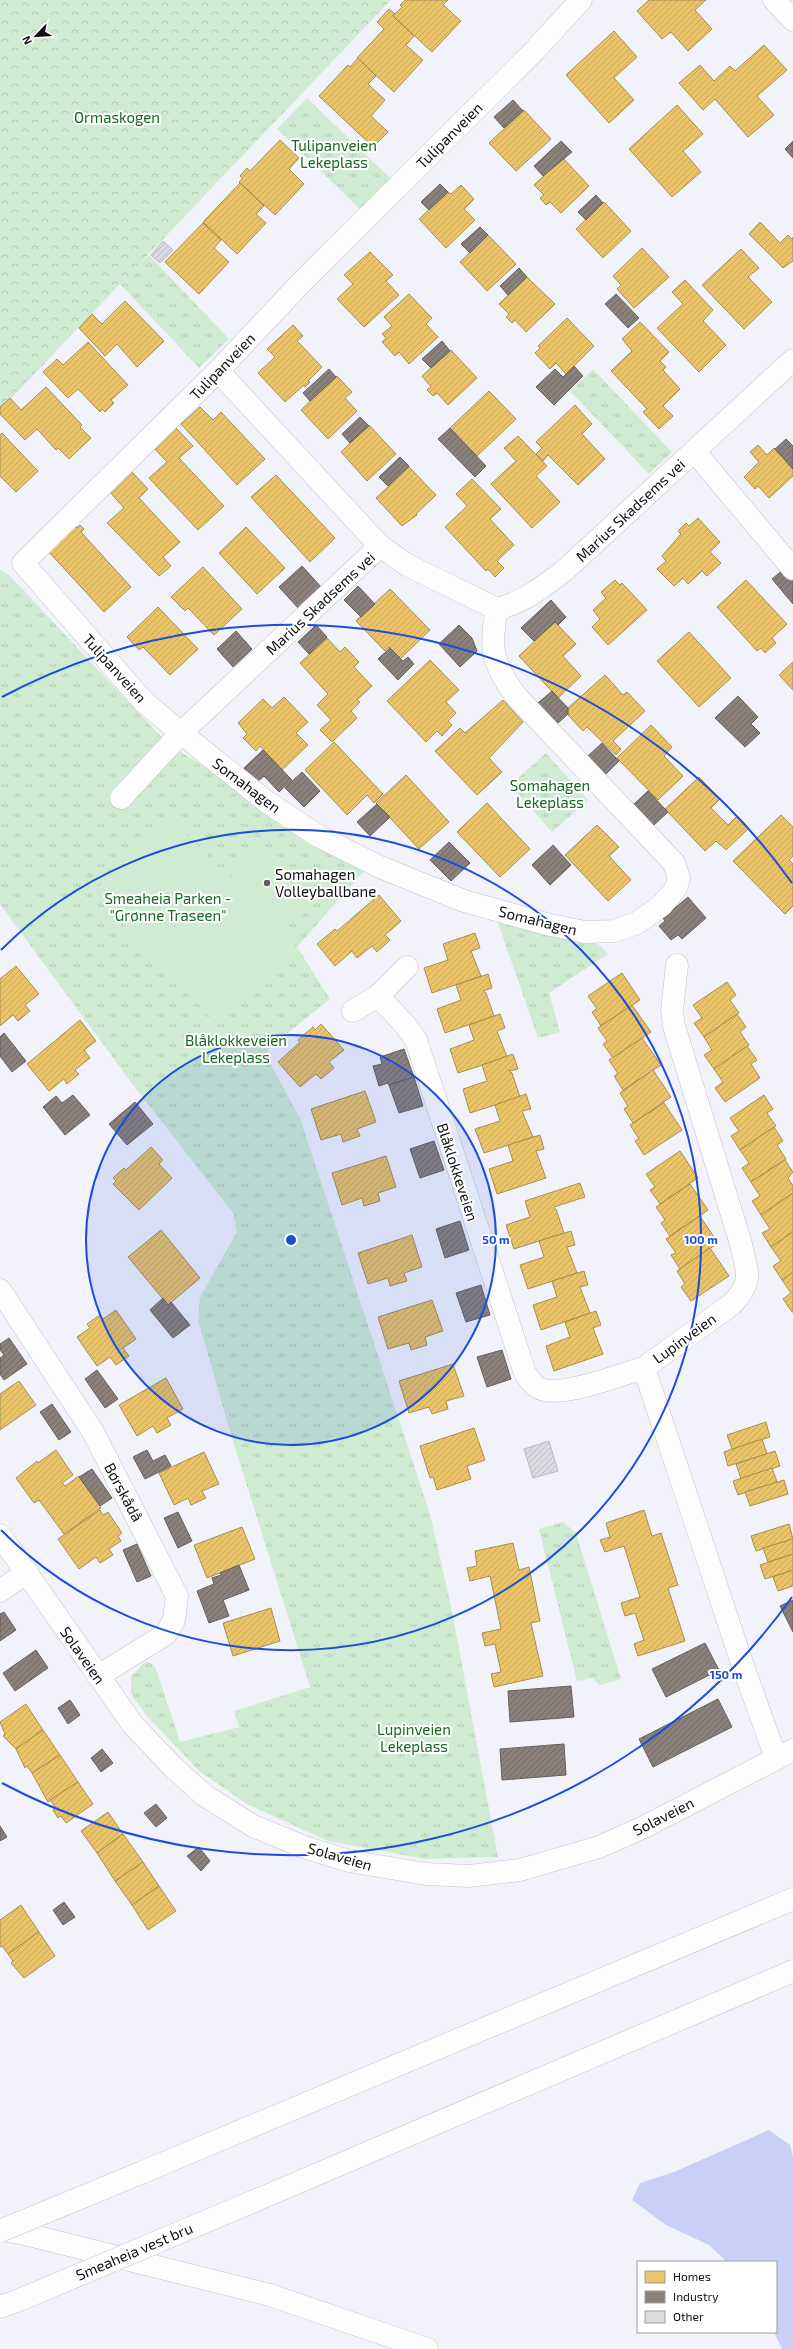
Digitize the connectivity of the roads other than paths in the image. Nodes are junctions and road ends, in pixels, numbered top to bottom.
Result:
1 (581, 0) edge
2 (774, 0) edge
3 (793, 20) edge
4 (793, 360) edge
5 (218, 371) junction
6 (694, 451) junction
7 (380, 546) junction
8 (793, 569) edge
9 (497, 609) junction
10 (181, 734) junction
11 (121, 798) dead end
12 (677, 965) dead end
13 (407, 967) dead end
14 (378, 996) junction
15 (353, 1011) dead end
16 (0, 1290) edge
17 (644, 1368) junction
18 (0, 1535) edge
19 (27, 1572) junction
20 (0, 1591) edge
21 (98, 1676) junction
22 (785, 1754) edge
23 (793, 1899) edge
24 (793, 1971) edge
25 (0, 2231) edge
26 (8, 2304) edge
27 (427, 2349) edge

1 - 5 main road, Tulipanveien
2 - 3 main road
4 - 6 main road, Marius Skadsems vei
5 - 7 main road
5 - 10 main road, Tulipanveien
6 - 8 main road, Marius Skadsems vei
6 - 9 main road, Marius Skadsems vei
7 - 9 main road, Marius Skadsems vei
7 - 10 main road, Marius Skadsems vei
9 - 10 main road, Somahagen
10 - 11 main road, Marius Skadsems vei
12 - 17 main road, Lupinveien
13 - 14 main road
14 - 15 main road
14 - 17 main road, Blåklokkeveien
16 - 21 main road, Børskådå
17 - 22 main road, Lupinveien
18 - 19 main road, Solaveien
19 - 20 main road
19 - 21 main road, Solaveien
21 - 22 main road, Solaveien
23 - 25 main road, bridge
24 - 26 main road, Smeaheia vest bru, bridge
25 - 27 main road

